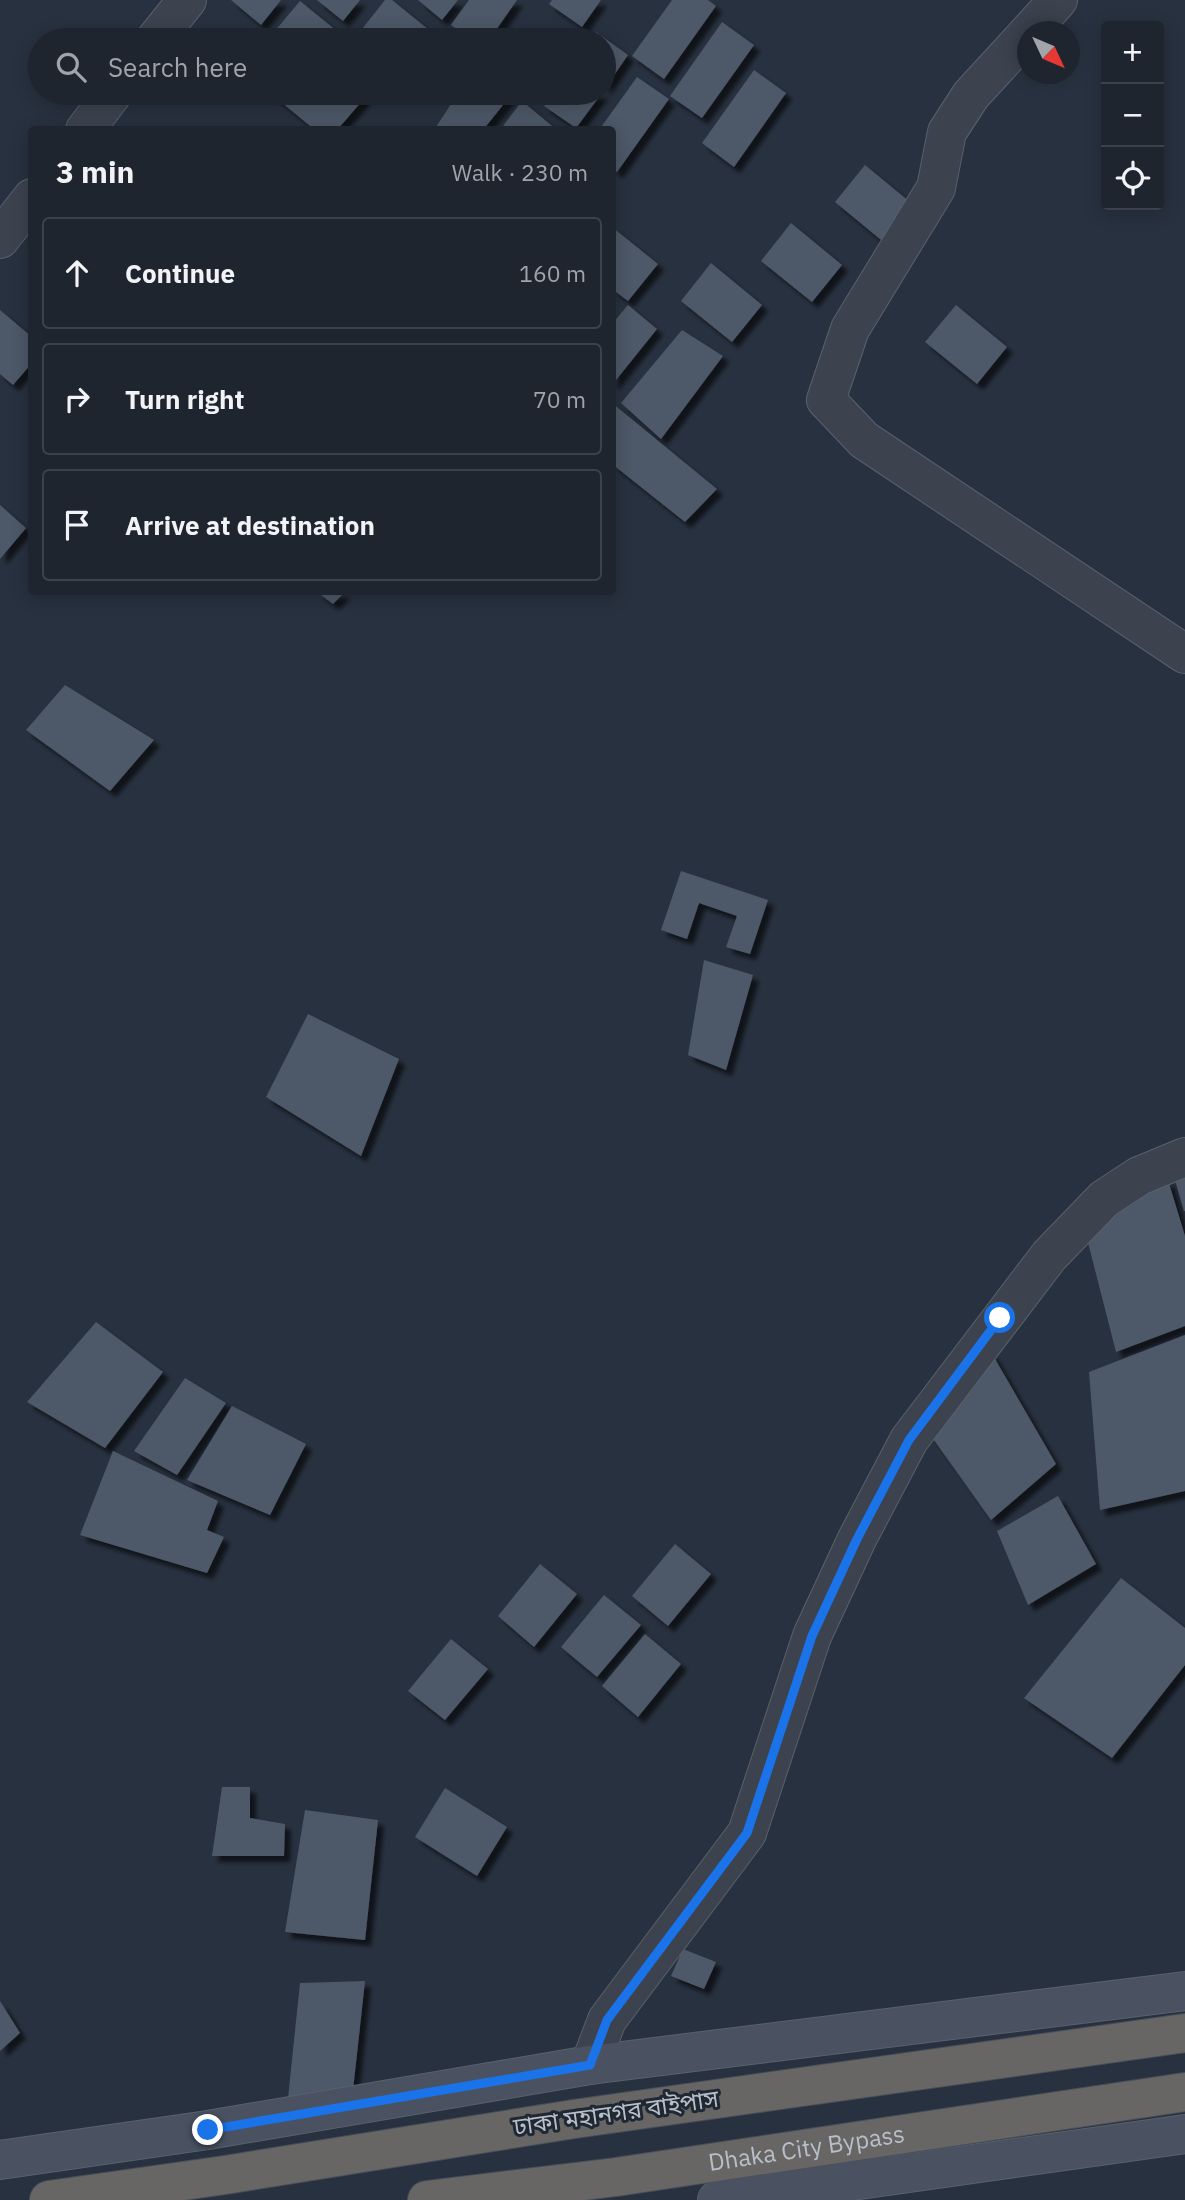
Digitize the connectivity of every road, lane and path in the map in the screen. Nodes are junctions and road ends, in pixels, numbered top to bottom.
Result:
1 (187, 0) edge
2 (1058, 0) edge
3 (1038, 21) edge
4 (165, 28) edge
5 (1017, 44) edge
6 (104, 105) edge
7 (88, 126) edge
8 (28, 203) edge
9 (0, 239) edge
10 (1185, 654) edge
11 (1185, 1157) edge
12 (1185, 1991) edge
13 (1185, 2033) edge
14 (590, 2065) junction
15 (1185, 2092) edge
16 (1185, 2134) edge
17 (0, 2160) edge
18 (49, 2200) edge
19 (427, 2200) edge
20 (717, 2200) edge

1 - 4 street
2 - 3 street
5 - 10 street
6 - 7 street
8 - 9 street
11 - 14 street
12 - 14 main road
13 - 18 highway, ঢাকা মহানগর বাইপাস
14 - 17 main road
15 - 19 highway, Dhaka City Bypass
16 - 20 main road

